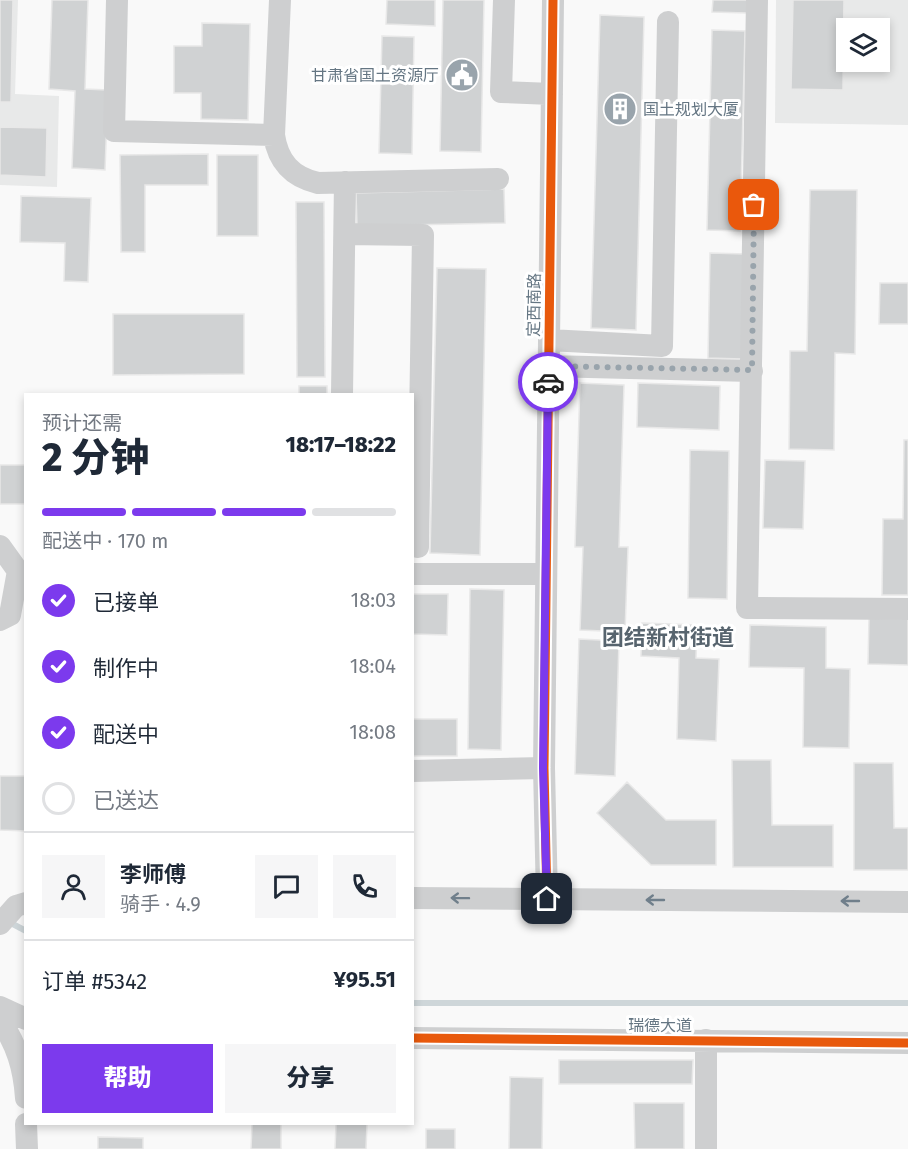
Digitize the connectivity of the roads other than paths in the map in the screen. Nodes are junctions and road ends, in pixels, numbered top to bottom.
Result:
1 (117, 0) edge
2 (280, 0) edge
3 (504, 0) edge
4 (553, 0) edge
5 (757, 0) edge
6 (668, 22) dead end
7 (552, 94) junction
8 (274, 135) junction
9 (498, 179) dead end
10 (345, 182) junction
11 (345, 234) junction
12 (549, 340) junction
13 (548, 366) junction
14 (752, 370) junction
15 (342, 393) edge
16 (0, 546) edge
17 (418, 547) dead end
18 (22, 571) edge
19 (414, 574) edge
20 (546, 574) junction
21 (908, 609) edge
22 (0, 620) edge
23 (543, 768) junction
24 (414, 771) edge
25 (414, 898) edge
26 (547, 899) junction
27 (17, 900) edge
28 (908, 902) edge
29 (0, 924) edge
30 (0, 1007) edge
31 (24, 1018) edge
32 (0, 1020) edge
33 (414, 1038) edge
34 (706, 1040) junction
35 (908, 1042) edge
36 (24, 1073) edge
37 (26, 1125) edge
38 (27, 1149) edge
39 (706, 1149) edge

1 - 8 street
2 - 8 street
3 - 7 street
4 - 7 street, 定西南路
5 - 14 street
6 - 12 street
7 - 12 street, 定西南路
8 - 10 street
9 - 10 street
10 - 11 street
11 - 15 street
11 - 17 street
12 - 13 street, 定西南路
13 - 14 street
13 - 20 street, 定西南路
14 - 21 street
16 - 18 street
18 - 22 street
19 - 20 street
20 - 23 street, 定西南路
23 - 24 street
23 - 26 street, 定西南路
26 -> 25 street
28 -> 26 street
27 - 29 street
30 - 31 street
32 - 36 street
33 - 34 street, 瑞德大道
34 - 35 street, 瑞德大道
34 - 39 street
37 - 38 street

